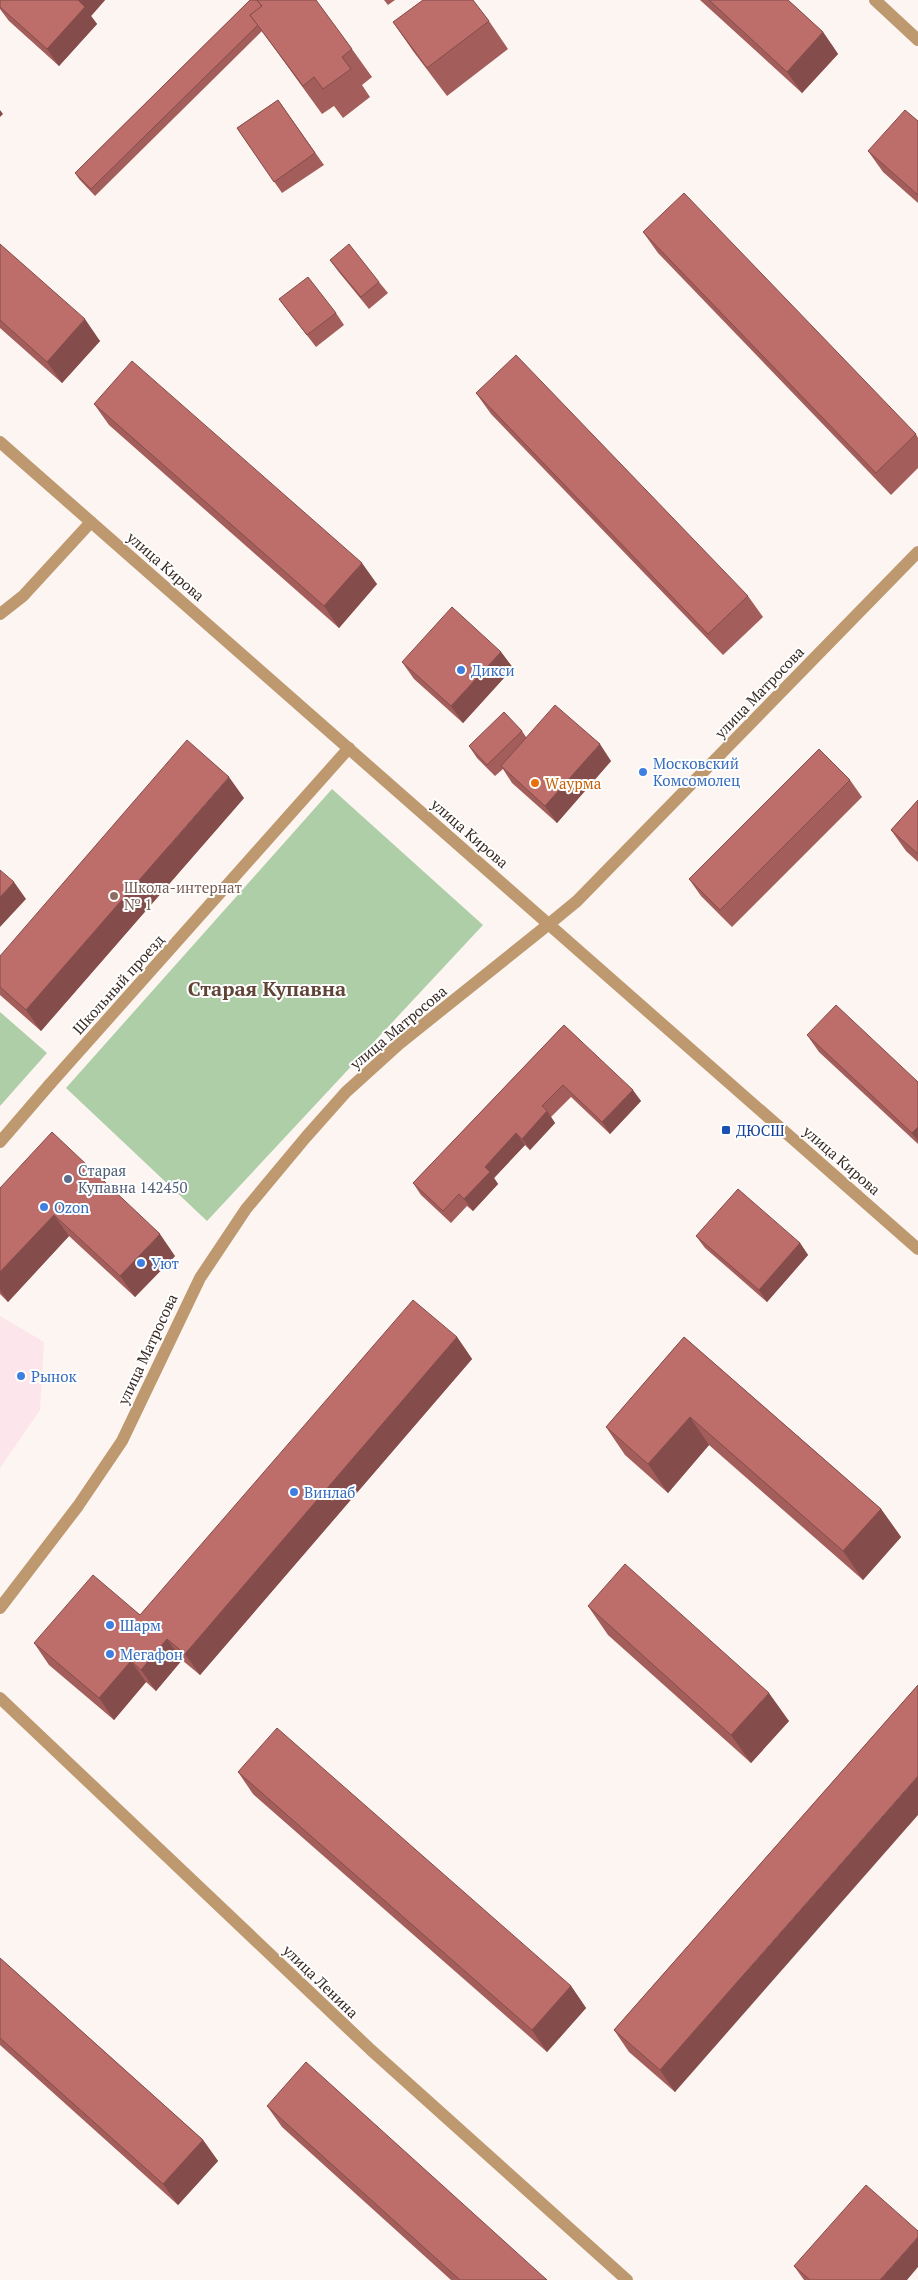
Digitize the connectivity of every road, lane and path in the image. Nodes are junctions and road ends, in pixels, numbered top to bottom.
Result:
1 (874, 0) edge
2 (918, 40) edge
3 (0, 442) edge
4 (91, 522) junction
5 (918, 552) edge
6 (0, 614) edge
7 (349, 748) junction
8 (549, 924) junction
9 (0, 1142) edge
10 (918, 1249) edge
11 (0, 1608) edge
12 (0, 1698) edge
13 (627, 2280) edge

1 - 2 street
3 - 4 street, улица Кирова
4 - 6 street
4 - 7 street, улица Кирова
5 - 8 street, улица Матросова
7 - 8 street, улица Кирова
7 - 9 street, Школьный проезд
8 - 10 street, улица Кирова
8 - 11 street, улица Матросова
12 - 13 street, улица Ленина

